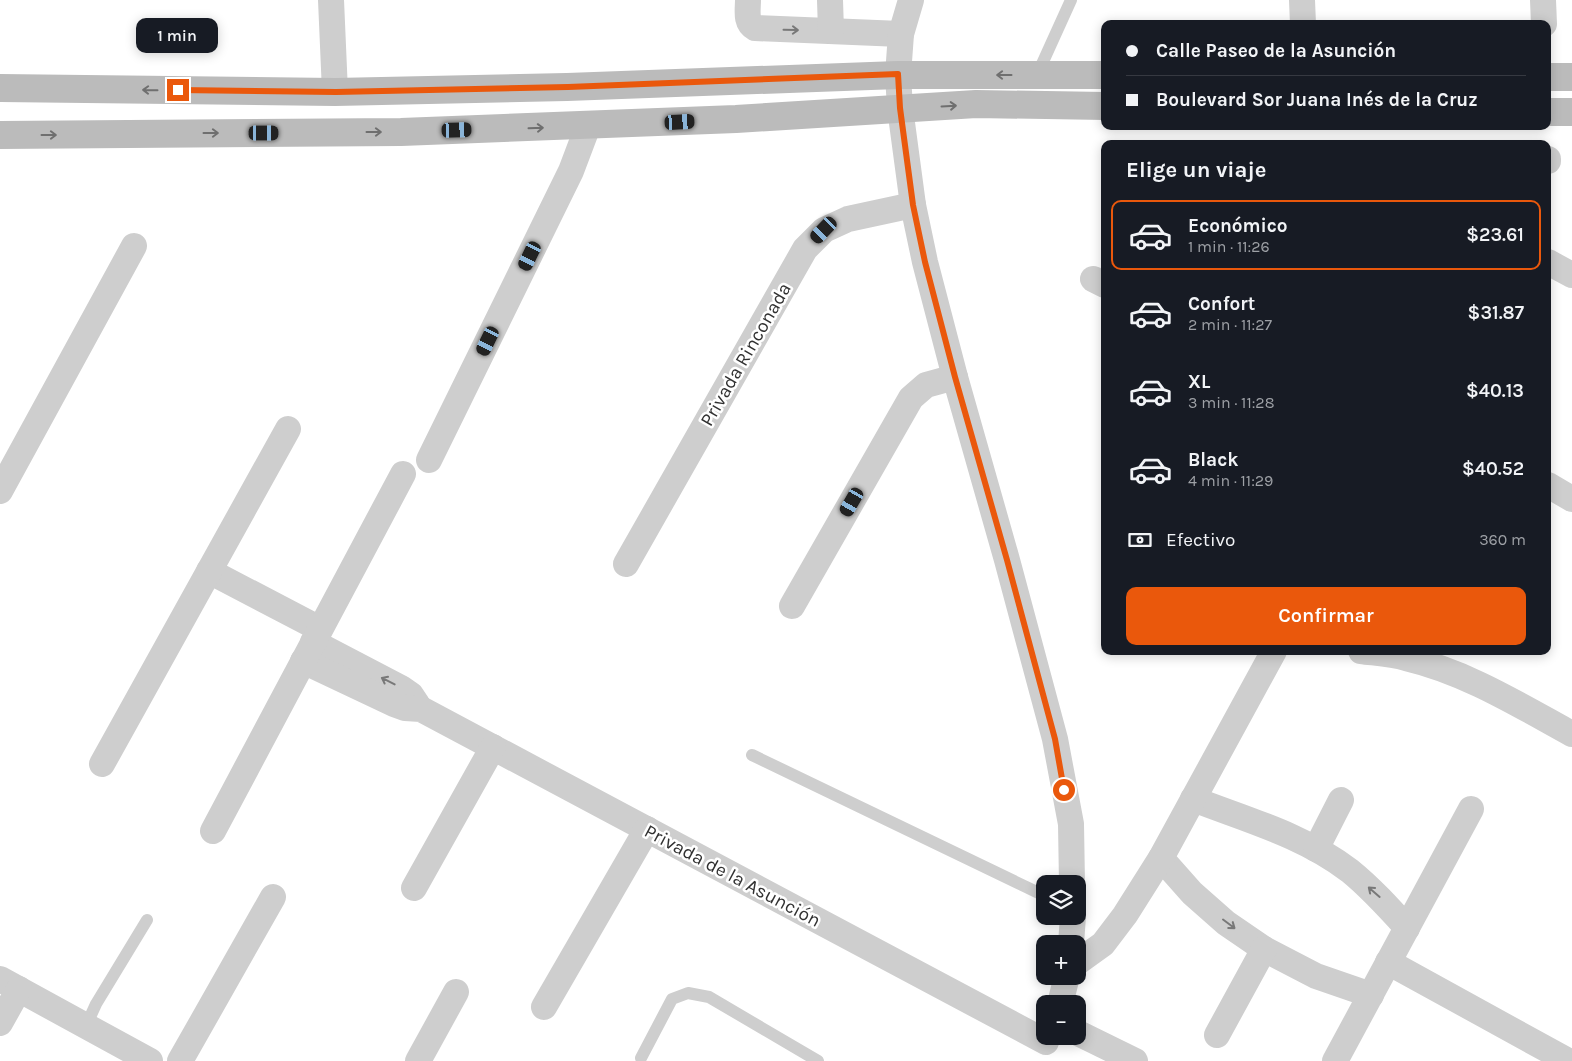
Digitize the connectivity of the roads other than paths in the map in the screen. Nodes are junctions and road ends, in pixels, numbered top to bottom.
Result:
1 (331, 0) edge
2 (748, 0) edge
3 (830, 0) edge
4 (911, 0) edge
5 (1071, 0) edge
6 (1302, 0) edge
7 (1543, 0) edge
8 (1303, 20) edge
9 (1544, 20) edge
10 (831, 31) junction
11 (901, 34) junction
12 (898, 74) junction
13 (1037, 75) junction
14 (1101, 75) edge
15 (1551, 77) edge
16 (1572, 77) edge
17 (0, 88) edge
18 (336, 92) junction
19 (1101, 106) edge
20 (900, 108) junction
21 (1551, 112) edge
22 (1572, 112) edge
23 (588, 126) junction
24 (0, 135) edge
25 (913, 205) junction
26 (134, 246) dead end
27 (1551, 264) edge
28 (1572, 275) edge
29 (955, 377) junction
30 (288, 429) dead end
31 (430, 460) dead end
32 (7, 463) edge
33 (403, 474) dead end
34 (1551, 487) edge
35 (0, 491) edge
36 (1572, 499) edge
37 (626, 564) dead end
38 (209, 571) junction
39 (792, 606) dead end
40 (312, 644) junction
41 (1272, 655) edge
42 (1390, 655) edge
43 (1572, 734) edge
44 (494, 748) junction
45 (752, 755) dead end
46 (102, 764) dead end
47 (1193, 799) junction
48 (1341, 800) dead end
49 (1471, 809) dead end
50 (647, 829) junction
51 (213, 831) dead end
52 (1316, 849) junction
53 (1161, 858) junction
54 (1072, 875) edge
55 (414, 888) dead end
56 (1036, 892) edge
57 (273, 897) dead end
58 (147, 920) dead end
59 (1407, 928) junction
60 (1264, 949) junction
61 (1086, 956) edge
62 (1388, 962) junction
63 (10, 984) edge
64 (456, 992) dead end
65 (1371, 995) junction
66 (544, 1007) dead end
67 (0, 1023) edge
68 (86, 1026) junction
69 (1216, 1035) dead end
70 (1086, 1036) edge
71 (1044, 1046) edge
72 (1567, 1057) edge
73 (641, 1058) dead end
74 (150, 1061) edge
75 (180, 1061) edge
76 (418, 1061) edge
77 (818, 1061) edge
78 (1135, 1061) edge
79 (1335, 1061) edge

1 - 18 street
2 -> 10 street
3 - 10 street
4 - 11 street
5 - 13 lane
6 - 8 street
7 - 9 street
10 - 11 street
11 - 12 street
13 -> 12 main road
12 - 18 main road
12 - 20 street
13 - 14 main road
15 - 16 main road
18 -> 17 main road
20 -> 19 main road
20 - 23 main road
20 - 25 street
21 - 22 main road
24 -> 23 main road
23 - 31 street
25 - 29 street
25 - 37 street, Privada Rinconada
26 - 32 street
27 - 28 street
29 - 39 street
29 - 54 street
30 - 38 street
32 - 35 street
33 - 40 street
34 - 36 street
38 - 40 street, Privada de la Asunción
38 - 46 street
40 - 44 street, Privada de la Asunción
40 - 51 street
41 - 47 street
42 - 43 street
44 - 50 street, Privada de la Asunción
44 - 55 street
45 - 56 lane
47 - 52 street
47 - 53 street
48 - 52 street
49 - 59 street
50 - 66 street
50 - 71 street, Privada de la Asunción
59 -> 52 street
53 -> 60 street
53 - 61 street
57 - 75 street
58 - 68 lane
59 - 62 street
60 - 65 street
60 - 69 street
62 - 65 street
62 - 72 street
63 - 67 street
63 - 68 street
64 - 76 street
65 - 79 street
68 - 74 street
70 - 78 street
73 - 77 lane

